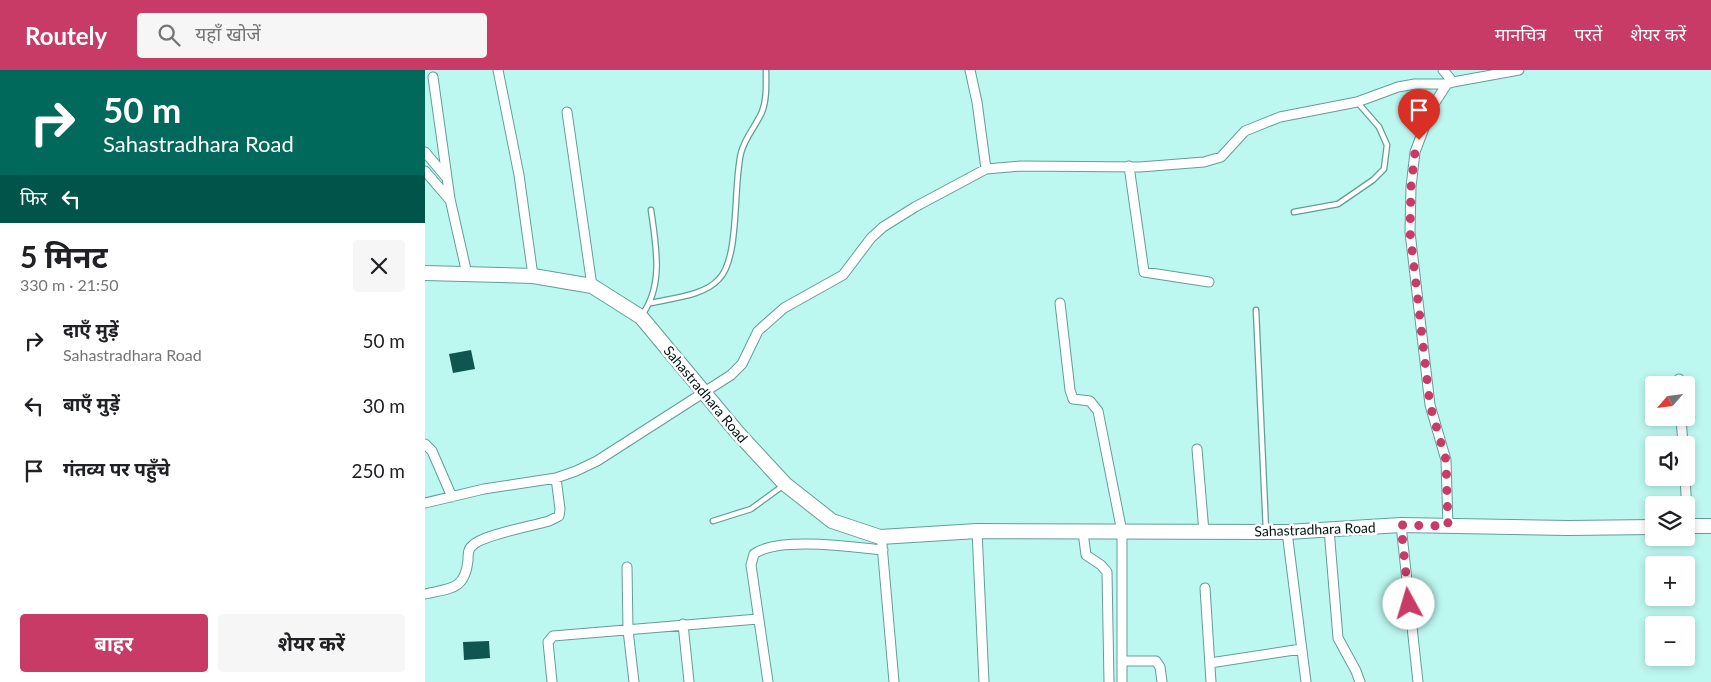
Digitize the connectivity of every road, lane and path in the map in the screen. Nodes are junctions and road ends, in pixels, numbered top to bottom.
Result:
1 (498, 70) edge
2 (766, 70) edge
3 (970, 70) edge
4 (1443, 70) edge
5 (1519, 70) edge
6 (1473, 74) edge
7 (433, 77) dead end
8 (1450, 83) junction
9 (1357, 102) junction
10 (567, 112) dead end
11 (425, 152) edge
12 (1129, 166) junction
13 (986, 169) junction
14 (425, 171) edge
15 (447, 177) junction
16 (450, 199) junction
17 (651, 210) dead end
18 (1294, 212) dead end
19 (425, 272) edge
20 (467, 274) junction
21 (533, 276) junction
22 (1209, 282) dead end
23 (592, 286) junction
24 (651, 303) junction
25 (1060, 303) dead end
26 (1256, 310) dead end
27 (641, 317) junction
28 (705, 392) junction
29 (425, 444) edge
30 (1197, 449) dead end
31 (556, 478) junction
32 (785, 484) junction
33 (452, 497) junction
34 (425, 503) edge
35 (713, 521) dead end
36 (1401, 525) junction
37 (1448, 526) junction
38 (1695, 526) edge
39 (1711, 526) edge
40 (1645, 527) edge
41 (1329, 529) junction
42 (977, 531) junction
43 (1083, 532) junction
44 (1122, 532) junction
45 (1204, 532) junction
46 (1266, 532) junction
47 (1287, 532) junction
48 (882, 543) junction
49 (627, 567) dead end
50 (1205, 588) dead end
51 (425, 594) edge
52 (758, 619) junction
53 (683, 624) junction
54 (627, 630) junction
55 (1301, 649) junction
56 (1122, 661) junction
57 (1210, 663) junction
58 (552, 682) edge
59 (633, 682) edge
60 (689, 682) edge
61 (768, 682) edge
62 (894, 682) edge
63 (983, 682) edge
64 (1109, 682) edge
65 (1122, 682) edge
66 (1162, 682) edge
67 (1211, 682) edge
68 (1306, 682) edge
69 (1360, 682) edge
70 (1417, 682) edge

1 - 21 street
2 - 24 lane
3 - 13 street
4 - 8 street
5 - 6 street
6 - 8 street
7 - 15 street
8 - 9 street
8 - 37 street
9 - 12 street
9 - 18 lane
10 - 23 street
11 - 15 street
12 - 13 street
12 - 22 street
13 - 28 street
14 - 16 street
15 - 16 street
16 - 20 street
17 - 24 lane
19 - 20 main road, Sahastradhara Road
20 - 21 main road, Sahastradhara Road
21 - 23 main road, Sahastradhara Road
23 - 27 main road, Sahastradhara Road
24 - 27 lane
25 - 44 street
26 - 46 lane
27 - 28 main road, Sahastradhara Road
28 - 31 street
28 - 32 main road, Sahastradhara Road
29 - 33 street
30 - 45 street
31 - 33 street
31 - 51 street
32 - 35 lane
32 - 48 main road, Sahastradhara Road
33 - 34 street
36 - 37 main road, Sahastradhara Road
36 - 41 main road, Sahastradhara Road
36 - 70 street
37 - 40 main road, Sahastradhara Road
38 - 39 main road
41 - 47 main road, Sahastradhara Road
41 - 69 street
42 - 43 main road, Sahastradhara Road
42 - 48 main road, Sahastradhara Road
42 - 63 street
43 - 44 main road, Sahastradhara Road
43 - 64 street
44 - 45 main road, Sahastradhara Road
44 - 56 street
45 - 46 main road, Sahastradhara Road
46 - 47 main road, Sahastradhara Road
47 - 55 street
48 - 52 street
48 - 62 street
49 - 54 street
50 - 57 street
52 - 53 street
52 - 61 street
53 - 54 street
53 - 60 street
54 - 58 street
54 - 59 street
55 - 57 street
55 - 68 street
56 - 65 street
56 - 66 street
57 - 67 street

